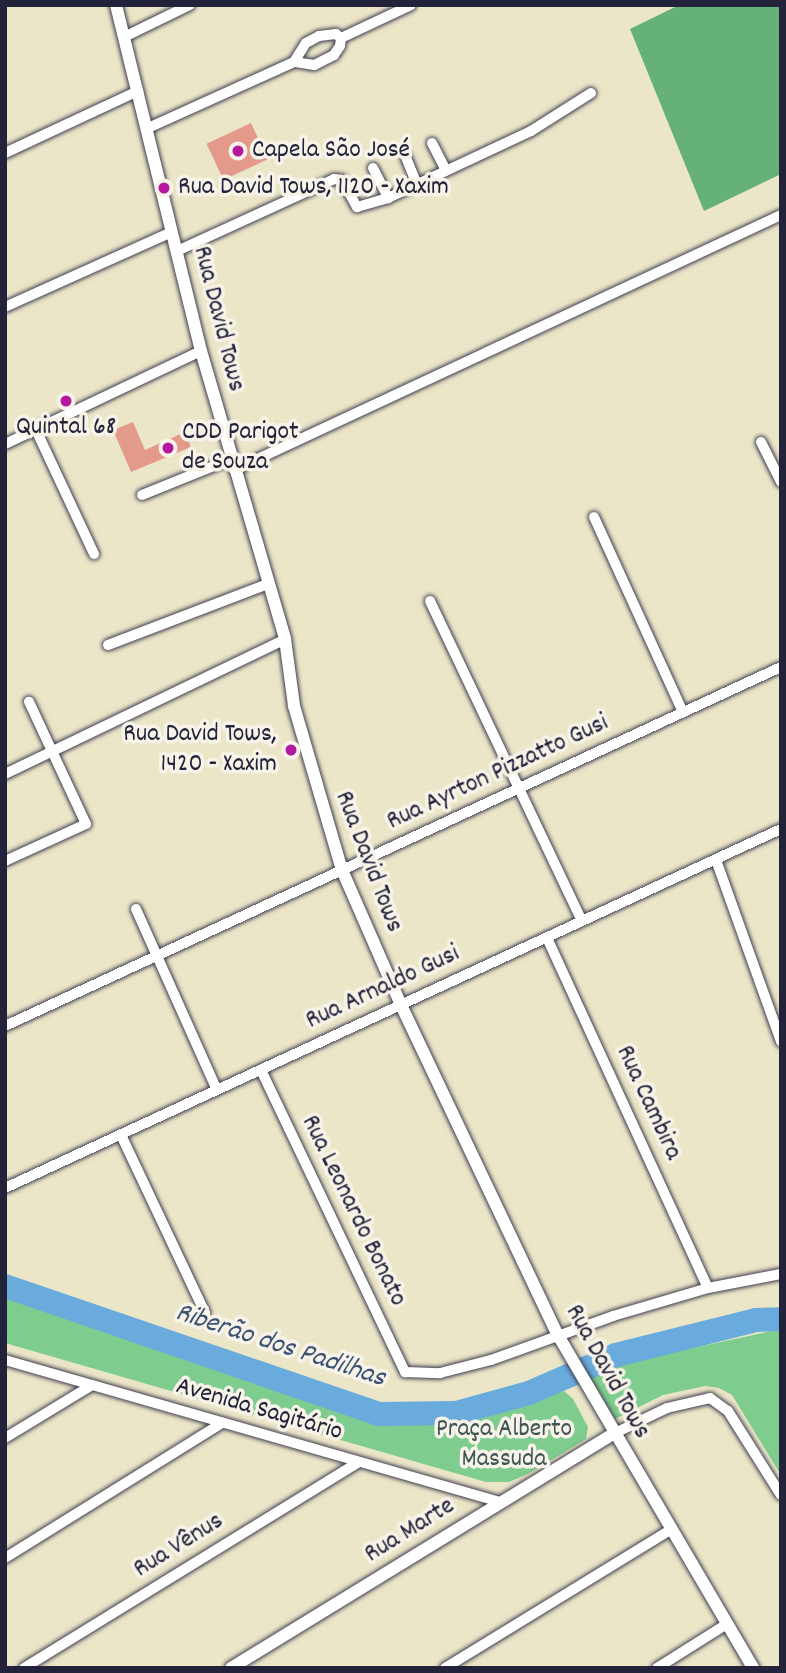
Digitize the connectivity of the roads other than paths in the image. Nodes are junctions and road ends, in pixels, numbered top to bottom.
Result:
1 (116, 5) edge
2 (190, 5) edge
3 (411, 5) edge
4 (124, 37) junction
5 (341, 38) junction
6 (294, 62) junction
7 (138, 91) junction
8 (592, 93) dead end
9 (148, 128) junction
10 (432, 143) dead end
11 (5, 153) edge
12 (405, 155) dead end
13 (373, 169) dead end
14 (446, 171) junction
15 (417, 184) junction
16 (388, 198) junction
17 (781, 215) edge
18 (173, 232) junction
19 (177, 251) junction
20 (5, 307) edge
21 (201, 351) junction
22 (36, 430) junction
23 (761, 442) dead end
24 (5, 444) edge
25 (232, 465) junction
26 (781, 482) edge
27 (142, 495) dead end
28 (594, 517) dead end
29 (94, 554) dead end
30 (268, 584) junction
31 (430, 601) dead end
32 (285, 639) junction
33 (108, 645) dead end
34 (781, 667) edge
35 (29, 702) dead end
36 (683, 712) junction
37 (51, 752) junction
38 (5, 774) edge
39 (519, 788) junction
40 (781, 830) edge
41 (716, 860) junction
42 (5, 861) edge
43 (342, 870) junction
44 (136, 909) dead end
45 (582, 921) junction
46 (547, 938) junction
47 (157, 956) junction
48 (401, 1005) junction
49 (5, 1027) edge
50 (781, 1042) edge
51 (261, 1070) junction
52 (217, 1090) junction
53 (121, 1135) junction
54 (5, 1188) edge
55 (781, 1274) edge
56 (708, 1288) junction
57 (205, 1313) dead end
58 (559, 1337) junction
59 (5, 1360) edge
60 (92, 1385) junction
61 (222, 1423) junction
62 (613, 1434) junction
63 (5, 1438) edge
64 (357, 1462) junction
65 (781, 1495) edge
66 (500, 1502) junction
67 (672, 1529) junction
68 (5, 1558) edge
69 (727, 1624) junction
70 (24, 1668) edge
71 (231, 1668) edge
72 (445, 1668) edge
73 (657, 1668) edge
74 (753, 1668) edge

1 - 4 street, Rua David Tows
2 - 4 street
3 - 5 street
4 - 7 street, Rua David Tows
5 - 6 street
5 - 6 street
6 - 9 street
7 - 9 street, Rua David Tows
7 - 11 street
8 - 14 street
9 - 18 street, Rua David Tows
10 - 14 street
12 - 15 street
13 - 16 street
14 - 15 street
15 - 16 street
16 - 19 street
17 - 25 street
18 - 19 street, Rua David Tows
18 - 20 street
19 - 21 street, Rua David Tows
21 - 22 street
21 - 25 street, Rua David Tows
22 - 24 street
22 - 29 street
23 - 26 street
25 - 27 street
25 - 30 street, Rua David Tows
28 - 36 street
30 - 32 street, Rua David Tows
30 - 33 street
31 - 39 street
32 - 37 street
32 - 43 street, Rua David Tows
34 - 36 street, Rua Ayrton Pizzatto Gusi
35 - 37 street
36 - 39 street, Rua Ayrton Pizzatto Gusi
37 - 38 street
37 - 42 street
39 - 43 street, Rua Ayrton Pizzatto Gusi
39 - 45 street
40 - 41 street, Rua Arnaldo Gusi
41 - 45 street, Rua Arnaldo Gusi
41 - 50 street
43 - 47 street, Rua Ayrton Pizzatto Gusi
43 - 48 street, Rua David Tows
44 - 47 street
45 - 46 street, Rua Arnaldo Gusi
46 - 48 street, Rua Arnaldo Gusi
46 - 56 street, Rua Cambira
47 - 49 street, Rua Ayrton Pizzatto Gusi
47 - 52 street
48 - 51 street, Rua Arnaldo Gusi
48 - 58 street, Rua David Tows
51 - 52 street, Rua Arnaldo Gusi
51 - 58 street, Rua Leonardo Bonato
52 - 53 street, Rua Arnaldo Gusi
53 - 54 street, Rua Arnaldo Gusi
53 - 57 street
55 - 56 street
56 - 58 street
58 - 62 street, Rua David Tows
59 - 60 street, Avenida Sagitário
60 - 61 street, Avenida Sagitário
60 - 63 street
61 - 64 street, Avenida Sagitário
61 - 68 street
62 - 65 street
62 - 66 street, Rua Marte
62 - 67 street, Rua David Tows
64 - 66 street, Avenida Sagitário
64 - 70 street, Rua Vênus
66 - 71 street, Rua Marte
67 - 69 street, Rua David Tows
67 - 72 street
69 - 73 street
69 - 74 street, Rua David Tows

